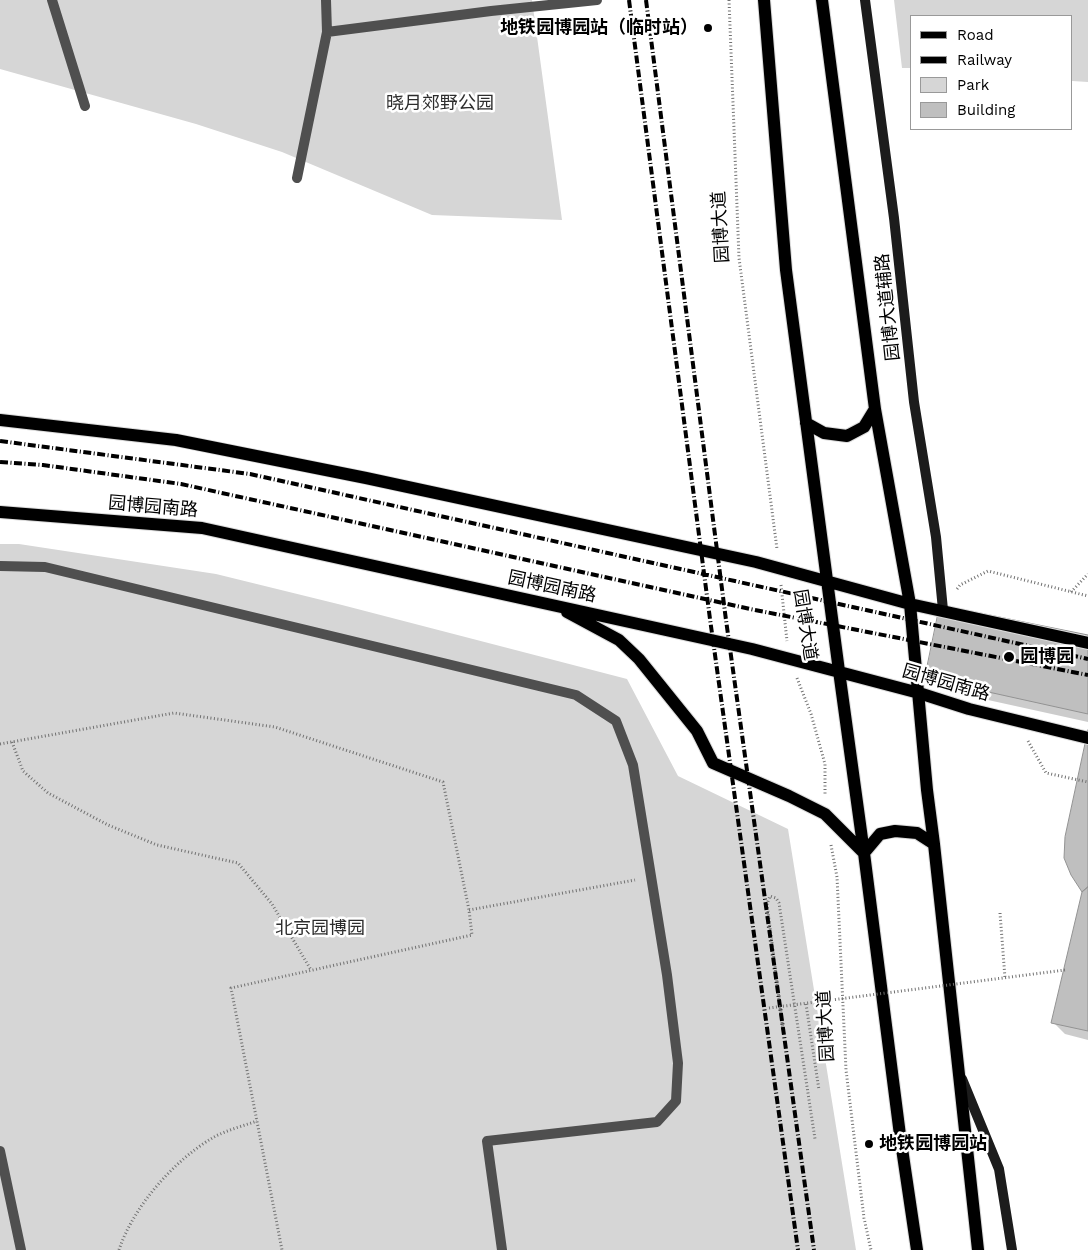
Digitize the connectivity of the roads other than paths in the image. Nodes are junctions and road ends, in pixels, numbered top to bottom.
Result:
1 (52, 0) edge
2 (326, 0) edge
3 (596, 0) edge
4 (764, 0) edge
5 (822, 0) edge
6 (865, 0) edge
7 (327, 32) junction
8 (85, 106) dead end
9 (297, 178) dead end
10 (875, 409) junction
11 (0, 420) edge
12 (806, 423) junction
13 (0, 512) edge
14 (0, 566) edge
15 (826, 580) junction
16 (910, 604) junction
17 (553, 605) junction
18 (943, 610) junction
19 (1088, 643) edge
20 (839, 672) junction
21 (919, 693) junction
22 (1088, 738) edge
23 (934, 844) junction
24 (864, 852) junction
25 (958, 1070) junction
26 (0, 1151) edge
27 (21, 1250) edge
28 (502, 1250) edge
29 (917, 1250) edge
30 (978, 1250) edge
31 (1012, 1250) edge

1 - 8 lane
2 - 7 lane
3 - 7 lane
4 - 12 main road, 园博大道
5 - 10 main road
6 - 18 street, 园博大道辅路
7 - 9 lane
10 - 12 main road
10 - 16 main road
11 - 15 main road
12 - 15 main road, 园博大道
13 - 17 main road, 园博园南路
14 - 28 lane
15 - 16 main road
15 - 20 main road, 园博大道
16 - 18 main road
16 - 21 main road
17 - 20 main road, 园博园南路
17 - 24 main road
18 - 19 main road
20 - 21 main road, 园博园南路
20 - 24 main road, 园博大道
21 - 22 main road, 园博园南路
21 - 23 main road
23 - 24 main road
23 - 25 main road
24 - 29 main road, 园博大道
25 - 30 main road
25 - 31 street
26 - 27 lane

